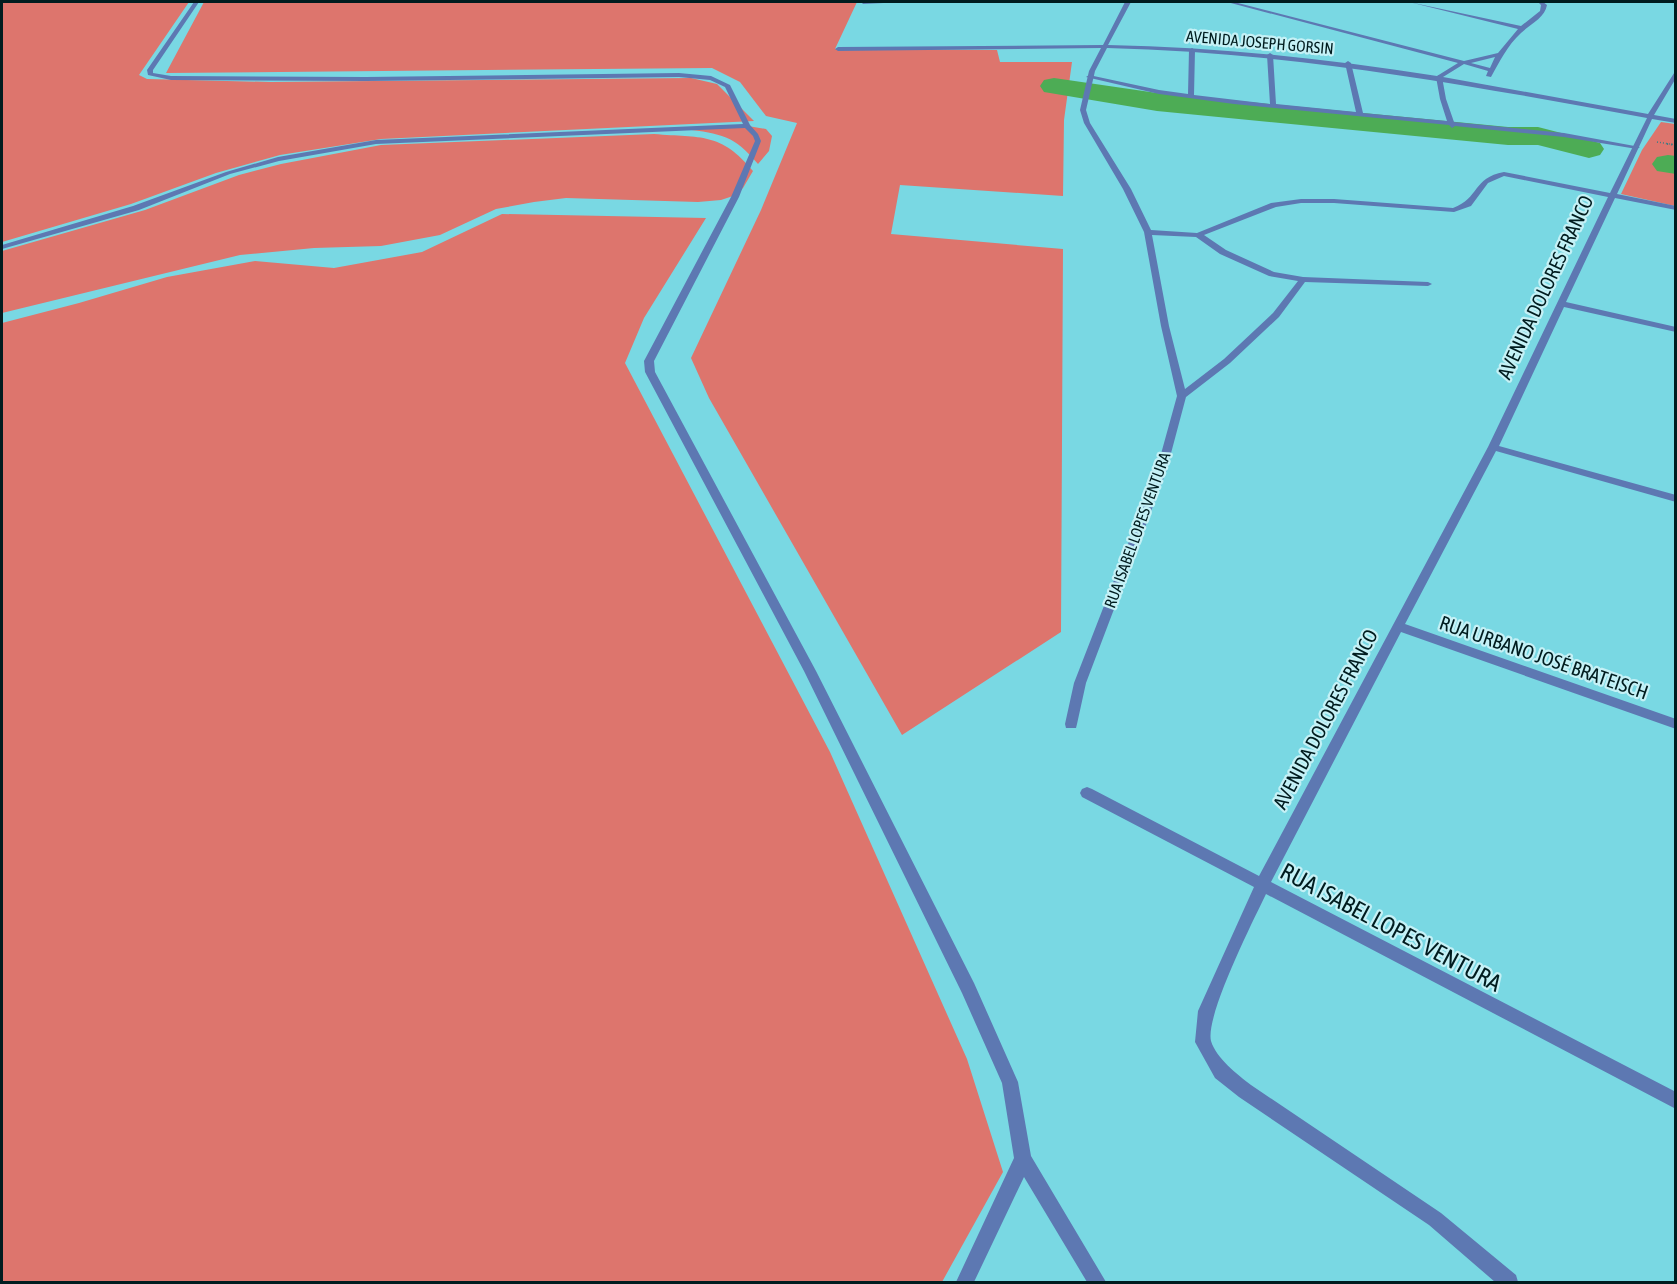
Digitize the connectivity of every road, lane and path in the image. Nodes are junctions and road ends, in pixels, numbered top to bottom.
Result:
1 (196, 2) edge
2 (863, 2) edge
3 (901, 2) edge
4 (1128, 2) edge
5 (1230, 2) edge
6 (1411, 2) edge
7 (1541, 2) edge
8 (1521, 27) junction
9 (1106, 46) junction
10 (838, 49) dead end
11 (1192, 50) junction
12 (1270, 55) junction
13 (1497, 55) junction
14 (1348, 63) junction
15 (1462, 63) junction
16 (1492, 70) junction
17 (1676, 72) edge
18 (1439, 77) junction
19 (1089, 80) junction
20 (1485, 85) junction
21 (1191, 96) junction
22 (1273, 107) junction
23 (1360, 116) junction
24 (1650, 117) junction
25 (1676, 121) edge
26 (747, 126) junction
27 (1452, 126) junction
28 (1637, 147) junction
29 (1613, 195) junction
30 (1676, 208) edge
31 (1148, 232) junction
32 (1198, 235) junction
33 (2, 247) edge
34 (1303, 279) junction
35 (1428, 284) dead end
36 (1563, 304) junction
37 (1676, 330) edge
38 (1182, 396) junction
39 (1493, 447) junction
40 (1676, 499) edge
41 (1400, 627) junction
42 (1676, 723) edge
43 (1071, 724) dead end
44 (1087, 793) dead end
45 (1262, 885) junction
46 (1676, 1101) edge
47 (1023, 1159) junction
48 (965, 1282) edge
49 (1097, 1282) edge
50 (1509, 1282) edge

1 - 26 street
2 - 3 street
4 - 9 street, RUA ISABEL LOPES VENTURA
5 - 15 street
6 - 8 street
7 - 8 street
8 - 13 street
9 - 10 street, AVENIDA JOSEPH GORSIN
9 - 11 street, AVENIDA JOSEPH GORSIN
9 - 19 street, RUA ISABEL LOPES VENTURA
11 - 12 street, AVENIDA JOSEPH GORSIN
11 - 21 street
12 - 14 street, AVENIDA JOSEPH GORSIN
12 - 22 street
13 - 15 street
13 - 16 street
14 - 18 street, AVENIDA JOSEPH GORSIN
14 - 23 street
15 - 16 street
15 - 18 street
16 - 20 street
17 - 24 street, AVENIDA DOLORES FRANCO
18 - 20 street, AVENIDA JOSEPH GORSIN
18 - 27 street
19 - 21 street
19 - 31 street, RUA ISABEL LOPES VENTURA
20 - 24 street, AVENIDA JOSEPH GORSIN
21 - 22 street
22 - 23 street
23 - 27 street
24 - 25 street, AVENIDA JOSEPH GORSIN
24 - 28 street, AVENIDA DOLORES FRANCO
26 - 33 street
26 - 47 street
27 - 28 street
28 - 29 street, AVENIDA DOLORES FRANCO
29 - 30 street
29 - 32 street
29 - 36 street, AVENIDA DOLORES FRANCO
31 - 32 street
31 - 38 street, RUA ISABEL LOPES VENTURA
32 - 34 street
34 - 35 street
34 - 38 street
36 - 37 street
36 - 39 street, AVENIDA DOLORES FRANCO
38 - 43 street, RUA ISABEL LOPES VENTURA
39 - 40 street
39 - 41 street, AVENIDA DOLORES FRANCO
41 - 42 street, RUA URBANO JOSÉ BRATEISCH
41 - 45 street, AVENIDA DOLORES FRANCO
44 - 45 street, RUA ISABEL LOPES VENTURA
45 - 46 street, RUA ISABEL LOPES VENTURA
45 - 50 street, AVENIDA DOLORES FRANCO
47 - 48 street
47 - 49 street

